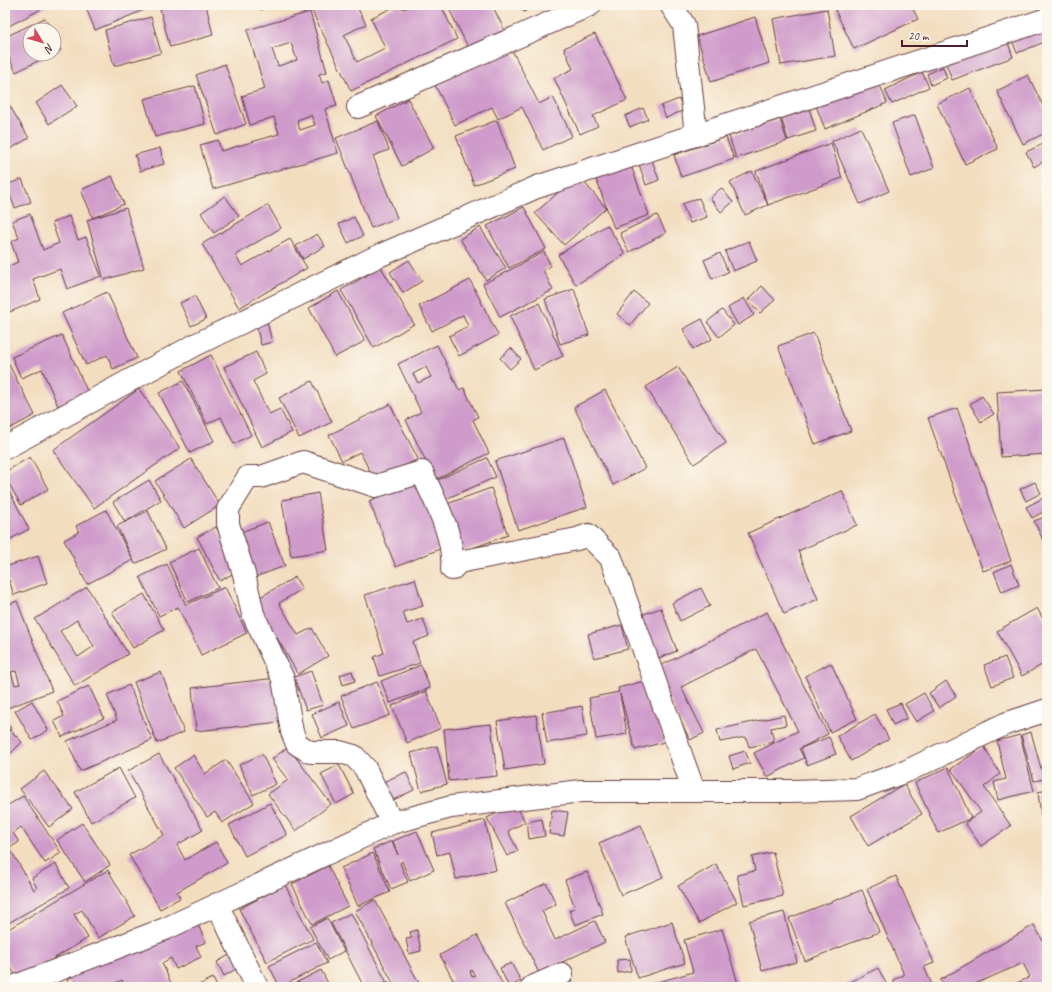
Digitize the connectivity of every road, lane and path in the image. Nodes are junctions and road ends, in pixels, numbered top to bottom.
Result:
1 (590, 5) edge
2 (670, 5) edge
3 (1047, 19) edge
4 (358, 107) dead end
5 (696, 134) junction
6 (5, 448) edge
7 (1047, 710) edge
8 (694, 791) junction
9 (392, 823) junction
10 (216, 904) junction
11 (562, 974) dead end
12 (13, 987) edge
13 (257, 987) edge
14 (532, 987) edge

1 - 4 street
2 - 5 street
3 - 5 street
5 - 6 street
7 - 8 street
8 - 9 street
8 - 9 street
9 - 10 street
10 - 12 street
10 - 13 street
11 - 14 street

